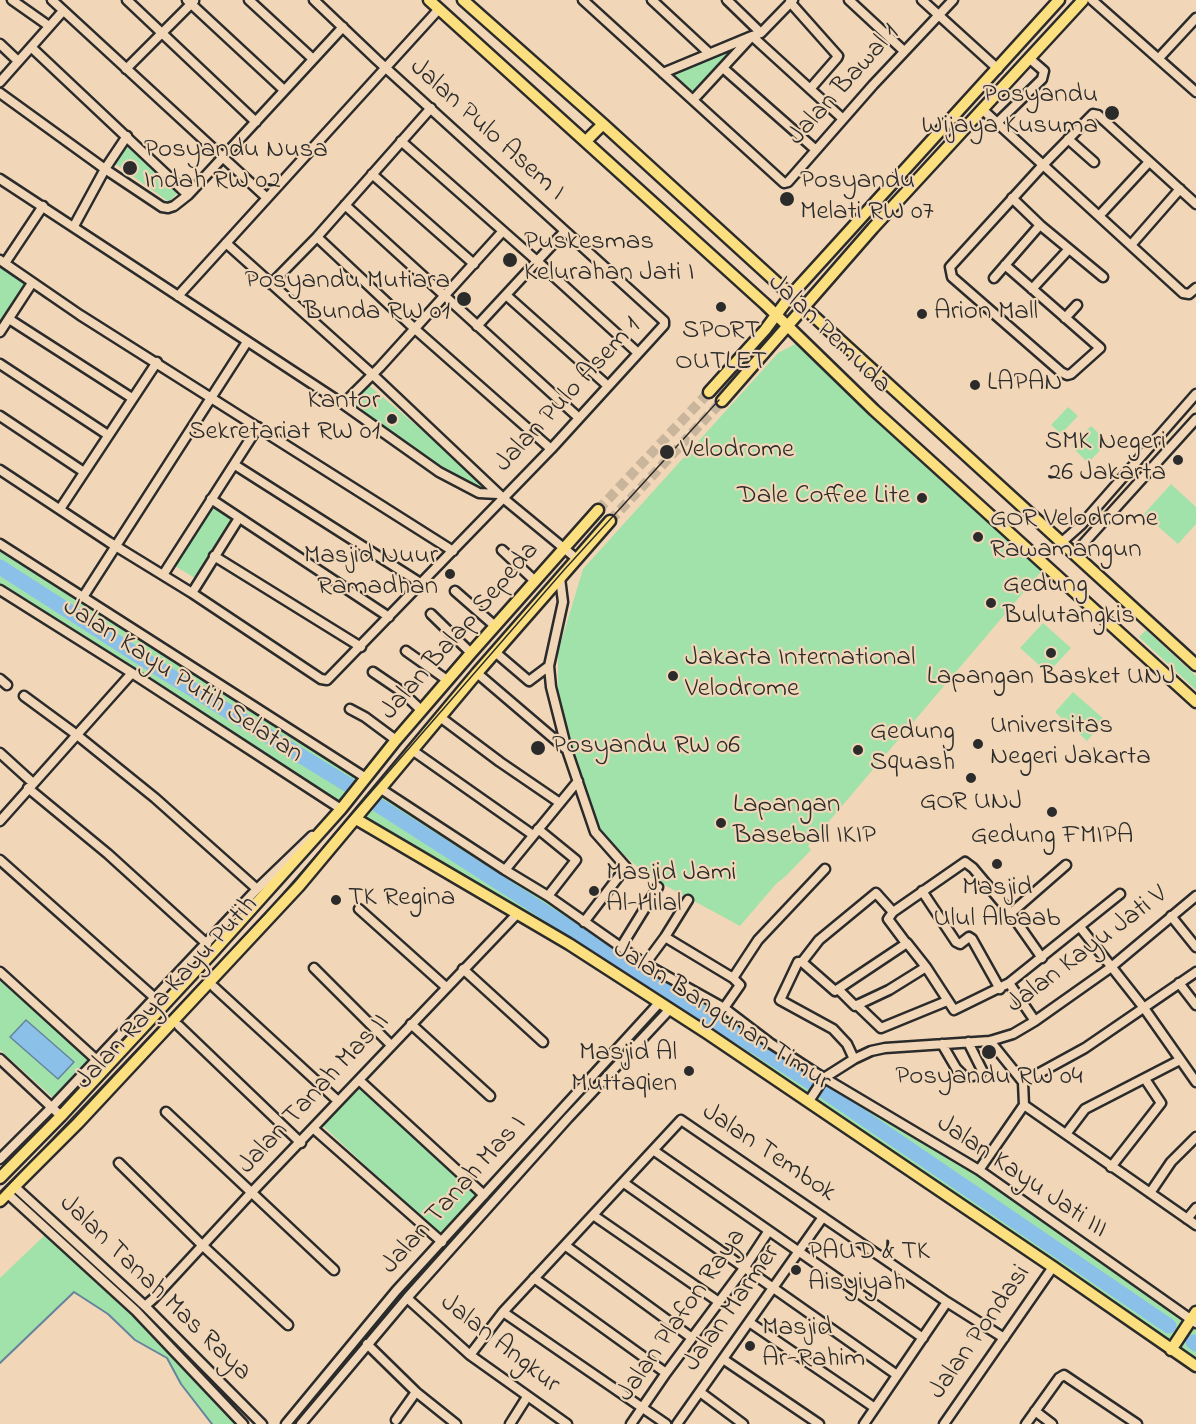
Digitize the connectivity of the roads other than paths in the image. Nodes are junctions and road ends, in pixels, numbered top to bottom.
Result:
1 (12, 0) edge
2 (52, 0) edge
3 (127, 0) edge
4 (249, 0) edge
5 (314, 0) edge
6 (429, 0) edge
7 (463, 0) edge
8 (583, 0) edge
9 (652, 0) edge
10 (726, 0) edge
11 (849, 0) edge
12 (922, 0) edge
13 (953, 0) edge
14 (1059, 0) edge
15 (1083, 0) edge
16 (1092, 0) edge
17 (191, 1) edge
18 (792, 1) edge
19 (439, 9) junction
20 (63, 11) junction
21 (938, 15) junction
22 (1195, 19) edge
23 (49, 26) junction
24 (343, 27) junction
25 (162, 33) junction
26 (757, 35) junction
27 (0, 44) edge
28 (31, 47) junction
29 (904, 51) junction
30 (709, 53) junction
31 (1030, 58) junction
32 (1159, 58) junction
33 (313, 59) junction
34 (18, 61) junction
35 (385, 67) junction
36 (723, 68) junction
37 (126, 69) junction
38 (998, 69) junction
39 (663, 73) junction
40 (0, 82) edge
41 (810, 89) junction
42 (284, 90) junction
43 (1196, 92) edge
44 (0, 93) edge
45 (693, 100) junction
46 (431, 108) junction
47 (983, 110) junction
48 (843, 119) junction
49 (256, 122) junction
50 (997, 123) junction
51 (603, 124) junction
52 (127, 136) junction
53 (1068, 139) junction
54 (401, 141) junction
55 (586, 141) junction
56 (816, 150) junction
57 (222, 157) junction
58 (1094, 162) dead end
59 (1149, 162) junction
60 (1042, 165) junction
61 (105, 169) junction
62 (372, 174) junction
63 (0, 179) edge
64 (1180, 189) junction
65 (188, 195) junction
66 (267, 198) junction
67 (1012, 198) junction
68 (1196, 204) edge
69 (345, 205) junction
70 (43, 206) junction
71 (1099, 216) junction
72 (1040, 225) junction
73 (74, 226) junction
74 (503, 231) junction
75 (565, 231) junction
76 (317, 237) junction
77 (226, 243) junction
78 (1131, 245) junction
79 (1069, 249) junction
80 (537, 261) junction
81 (2, 262) edge
82 (474, 264) junction
83 (1005, 266) junction
84 (1103, 277) dead end
85 (994, 278) dead end
86 (32, 282) junction
87 (271, 284) junction
88 (1196, 288) edge
89 (1032, 289) junction
90 (506, 295) junction
91 (791, 295) junction
92 (178, 296) junction
93 (444, 296) junction
94 (1077, 305) dead end
95 (803, 306) junction
96 (777, 315) junction
97 (9, 318) junction
98 (1065, 318) junction
99 (665, 323) joint
100 (477, 326) junction
101 (788, 326) junction
102 (415, 329) junction
103 (0, 332) edge
104 (247, 342) junction
105 (638, 353) junction
106 (157, 362) junction
107 (0, 364) edge
108 (372, 374) junction
109 (608, 386) junction
110 (709, 392) tunnel mouth
111 (1196, 394) edge
112 (212, 397) junction
113 (132, 398) junction
114 (722, 400) tunnel mouth
115 (342, 404) junction
116 (0, 416) edge
117 (579, 418) junction
118 (1196, 419) edge
119 (258, 427) junction
120 (108, 435) junction
121 (551, 449) junction
122 (235, 465) junction
123 (0, 470) edge
124 (84, 472) junction
125 (501, 496) junction
126 (211, 499) junction
127 (60, 509) junction
128 (598, 510) tunnel mouth
129 (239, 518) junction
130 (610, 521) tunnel mouth
131 (1081, 525) junction
132 (1092, 534) junction
133 (1062, 542) junction
134 (0, 544) edge
135 (115, 546) junction
136 (565, 548) junction
137 (502, 550) dead end
138 (453, 551) junction
139 (1074, 554) junction
140 (214, 556) junction
141 (578, 559) junction
142 (163, 575) junction
143 (560, 578) junction
144 (536, 580) junction
145 (422, 584) junction
146 (0, 590) edge
147 (455, 591) dead end
148 (192, 592) junction
149 (83, 597) junction
150 (431, 614) dead end
151 (389, 617) junction
152 (495, 626) junction
153 (361, 647) junction
154 (406, 651) dead end
155 (495, 652) junction
156 (471, 653) junction
157 (1196, 665) edge
158 (549, 666) junction
159 (373, 672) dead end
160 (132, 673) junction
161 (477, 673) junction
162 (447, 680) junction
163 (24, 696) dead end
164 (1196, 702) edge
165 (350, 709) dead end
166 (421, 710) junction
167 (438, 720) junction
168 (77, 735) junction
169 (396, 740) junction
170 (412, 750) junction
171 (567, 750) junction
172 (0, 753) edge
173 (363, 781) junction
174 (578, 781) junction
175 (31, 786) junction
176 (378, 792) junction
177 (560, 803) junction
178 (344, 805) junction
179 (359, 815) junction
180 (0, 821) edge
181 (327, 823) junction
182 (536, 832) junction
183 (0, 860) edge
184 (1066, 865) dead end
185 (825, 869) dead end
186 (505, 870) junction
187 (658, 887) dead end
188 (257, 889) junction
189 (922, 891) junction
190 (1120, 894) dead end
191 (548, 896) junction
192 (1196, 896) edge
193 (687, 900) dead end
194 (360, 909) dead end
195 (893, 912) junction
196 (1011, 913) junction
197 (517, 914) junction
198 (1171, 916) junction
199 (584, 922) junction
200 (1080, 927) junction
201 (665, 937) junction
202 (906, 943) junction
203 (207, 944) junction
204 (621, 947) junction
205 (1196, 947) edge
206 (1042, 958) junction
207 (802, 962) junction
208 (645, 963) junction
209 (926, 967) junction
210 (314, 968) dead end
211 (1110, 968) junction
212 (463, 969) junction
213 (0, 972) edge
214 (1196, 972) edge
215 (734, 978) junction
216 (1009, 983) junction
217 (1179, 983) junction
218 (214, 987) dead end
219 (446, 987) junction
220 (838, 989) junction
221 (1000, 989) junction
222 (176, 993) junction
223 (155, 998) junction
224 (947, 1001) junction
225 (188, 1005) junction
226 (857, 1005) junction
227 (1196, 1005) edge
228 (665, 1006) junction
229 (724, 1008) junction
230 (1144, 1008) junction
231 (1035, 1021) junction
232 (411, 1024) junction
233 (179, 1026) dead end
234 (990, 1041) junction
235 (543, 1042) dead end
236 (968, 1042) junction
237 (942, 1044) junction
238 (391, 1045) junction
239 (0, 1059) edge
240 (854, 1059) junction
241 (1180, 1059) junction
242 (101, 1064) junction
243 (824, 1079) junction
244 (1145, 1079) junction
245 (358, 1080) junction
246 (1023, 1082) junction
247 (1196, 1082) edge
248 (490, 1096) dead end
249 (810, 1099) junction
250 (338, 1101) junction
251 (1024, 1105) junction
252 (52, 1107) junction
253 (166, 1112) dead end
254 (61, 1116) junction
255 (314, 1129) junction
256 (1066, 1134) junction
257 (1196, 1137) edge
258 (301, 1143) junction
259 (653, 1150) junction
260 (0, 1159) edge
261 (119, 1163) dead end
262 (1111, 1167) junction
263 (979, 1170) junction
264 (0, 1178) edge
265 (624, 1183) junction
266 (251, 1193) junction
267 (1150, 1193) junction
268 (8, 1194) edge
269 (484, 1195) junction
270 (1196, 1208) edge
271 (593, 1215) junction
272 (823, 1217) junction
273 (1187, 1219) junction
274 (1196, 1225) edge
275 (768, 1232) junction
276 (442, 1242) junction
277 (202, 1245) junction
278 (566, 1246) junction
279 (799, 1252) junction
280 (745, 1267) junction
281 (1053, 1267) junction
282 (334, 1270) dead end
283 (534, 1278) junction
284 (773, 1288) junction
285 (407, 1298) junction
286 (719, 1302) junction
287 (947, 1302) junction
288 (145, 1306) junction
289 (503, 1312) junction
290 (1193, 1319) edge
291 (749, 1322) junction
292 (288, 1325) dead end
293 (692, 1338) junction
294 (923, 1338) junction
295 (1004, 1338) junction
296 (367, 1344) junction
297 (1172, 1349) junction
298 (470, 1355) junction
299 (723, 1359) junction
300 (1196, 1366) edge
301 (666, 1373) junction
302 (897, 1375) junction
303 (416, 1392) junction
304 (700, 1392) junction
305 (527, 1397) junction
306 (642, 1408) junction
307 (875, 1408) junction
308 (1035, 1411) junction
309 (396, 1420) dead end
310 (243, 1424) edge
311 (262, 1424) edge
312 (286, 1424) edge
313 (301, 1424) edge
314 (456, 1424) edge
315 (510, 1424) edge
316 (567, 1424) edge
317 (631, 1424) edge
318 (666, 1424) edge
319 (677, 1424) edge
320 (743, 1424) edge
321 (819, 1424) edge
322 (864, 1424) edge
323 (944, 1424) edge
324 (1026, 1424) edge
325 (1052, 1424) edge
326 (1137, 1424) edge

1 - 23 street
2 - 20 street
3 - 25 street
4 - 33 street
5 - 24 street, Jalan Pulo Asem I
6 - 19 main road, Jalan Pemuda
7 - 51 main road, Jalan Pemuda
8 - 39 street
9 - 30 street
10 - 26 street
11 - 29 street
12 - 21 street
13 - 21 street, Jalan Bawal 1
14 - 38 main road
15 - 31 main road
16 - 32 street
17 - 25 street
17 - 42 street
18 - 26 street
18 - 41 street
19 - 35 street
19 - 55 main road, Jalan Pemuda
20 - 23 street
20 - 37 street
21 - 29 street, Jalan Bawal 1
21 - 38 street
22 - 32 street
23 - 28 street
24 - 33 street
24 - 35 street, Jalan Pulo Asem I
25 - 37 street
25 - 49 street
26 - 30 street
26 - 36 street
26 - 41 street
27 - 34 street
28 - 34 street
28 - 52 street
29 - 48 street, Jalan Bawal 1
30 - 39 street
31 - 47 main road
31 - 50 street
32 - 43 street
33 - 42 street
34 - 40 street
35 - 46 street, Jalan Pulo Asem I
35 - 66 street
36 - 45 street
36 - 56 street
37 - 57 street
38 - 91 main road
39 - 45 street
41 - 48 street
42 - 49 street
44 - 61 street
45 - 56 street, Jalan Bawal 1
46 - 54 street
46 - 75 street, Jalan Pulo Asem I
47 - 50 street
47 - 95 main road
48 - 56 street, Jalan Bawal 1
49 - 57 street
50 - 60 street
51 - 55 main road
51 - 91 main road, Jalan Pemuda
52 - 61 street
52 - 65 street
53 - 58 street
53 - 59 street
53 - 60 street
54 - 62 street
54 - 74 street
55 - 96 main road, Jalan Pemuda
57 - 65 street
57 - 66 street
59 - 64 street
59 - 71 street
60 - 67 street
60 - 71 street
61 - 65 street
61 - 73 street
62 - 69 street
62 - 82 street
63 - 70 street
64 - 68 street
64 - 78 street
66 - 77 street
67 - 72 street
67 - 98 street
69 - 76 street
69 - 93 street
70 - 73 street
70 - 81 street
71 - 78 street
72 - 79 street
72 - 83 street
73 - 92 street
74 - 80 street
74 - 82 street
75 - 80 street
75 - 99 street, Jalan Pulo Asem I
76 - 87 street
76 - 102 street
77 - 87 street
77 - 92 street
78 - 88 street
79 - 84 street
79 - 89 street
80 - 90 street
80 - 105 street
81 - 86 street
82 - 93 street
83 - 85 street
83 - 89 street
86 - 97 street
86 - 106 street
87 - 108 street
89 - 98 street
90 - 100 street
90 - 109 street
91 - 95 main road, Jalan Pemuda
91 - 96 main road
92 - 104 street
93 - 100 street
93 - 102 street
94 - 98 street
95 - 101 main road
95 - 133 main road, Jalan Pemuda
96 - 101 main road, Jalan Pemuda
96 - 110 main road
97 - 103 street
97 - 113 street
99 - 105 street, Jalan Pulo Asem 1
100 - 117 street
101 - 114 main road
101 - 164 main road, Jalan Pemuda
102 - 108 street
102 - 121 street
104 - 112 street
104 - 115 street
105 - 109 street, Jalan Pulo Asem 1
106 - 112 street
106 - 113 street
107 - 120 street
108 - 115 street
108 - 125 street
109 - 117 street, Jalan Pulo Asem 1
111 - 131 street
112 - 119 street
112 - 135 street
113 - 120 street
115 - 125 street
116 - 124 street
117 - 121 street, Jalan Pulo Asem 1
118 - 132 street
119 - 122 street
119 - 138 street
120 - 124 street
121 - 125 street, Jalan Pulo Asem 1
122 - 126 street
122 - 145 street
123 - 127 street
124 - 127 street
125 - 136 street
125 - 138 street, Jalan Pulo Asem 1
126 - 129 street
126 - 142 street
127 - 135 street
128 - 136 main road, Jalan Balap Sepeda
129 - 140 street
129 - 151 street
130 - 141 main road, Jalan Balap Sepeda
131 - 132 street
131 - 133 street
132 - 139 street
133 - 139 main road, Jalan Pemuda
134 - 149 street
135 - 142 street
135 - 149 street
136 - 141 street
136 - 144 main road, Jalan Balap Sepeda
137 - 144 street
138 - 145 street, Jalan Pulo Asem 1
139 - 157 main road, Jalan Pemuda
140 - 148 street
140 - 153 street
141 - 143 main road, Jalan Balap Sepeda
142 - 148 street
143 - 155 main road, Jalan Balap Sepeda
143 - 158 street
144 - 152 main road, Jalan Balap Sepeda
145 - 151 street, Jalan Pulo Asem 1
146 - 160 street, Jalan Kayu Putih Selatan
147 - 152 street
148 - 153 street, Jalan Pulo Asem 1
149 - 173 street
150 - 156 street
151 - 153 street, Jalan Pulo Asem 1
152 - 156 main road, Jalan Balap Sepeda
154 - 162 street
155 - 158 street
155 - 161 main road, Jalan Balap Sepeda
156 - 162 main road, Jalan Balap Sepeda
158 - 171 street
159 - 166 street
160 - 168 street
160 - 178 street, Jalan Kayu Putih Selatan
161 - 167 main road, Jalan Balap Sepeda
161 - 171 street
162 - 166 main road, Jalan Balap Sepeda
163 - 168 street
165 - 169 street
166 - 167 main road
166 - 169 main road, Jalan Balap Sepeda
167 - 170 main road, Jalan Balap Sepeda
167 - 177 street
168 - 175 street
168 - 188 street
169 - 173 main road, Jalan Balap Sepeda
170 - 176 main road, Jalan Balap Sepeda
170 - 182 street
171 - 174 street
172 - 175 street
173 - 178 main road, Jalan Balap Sepeda
174 - 177 street
174 - 199 street
175 - 180 street
175 - 203 street
176 - 179 main road, Jalan Balap Sepeda
176 - 186 street, Jalan Kayu Jati III
177 - 182 street
178 - 181 main road, Jalan Raya Kayu Putih
179 - 197 main road, Jalan Bangunan Timur
179 - 225 main road, Jalan Raya Kayu Putih
181 - 188 street, Jalan Raya Kayu Putih
181 - 222 main road, Jalan Raya Kayu Putih
182 - 186 street
182 - 191 street
183 - 223 street
184 - 196 street
185 - 215 street
186 - 191 street, Jalan Kayu Jati III
187 - 204 street
188 - 203 street, Jalan Raya Kayu Putih
189 - 195 street
189 - 196 street
189 - 221 street
190 - 200 street
191 - 199 street, Jalan Kayu Jati III
192 - 198 street, Jalan Kayu Jati V
193 - 201 street
194 - 219 street
195 - 202 street
195 - 207 street
196 - 206 street
197 - 212 street, Jalan Tanah Mas II
197 - 228 main road, Jalan Bangunan Timur
198 - 205 street
198 - 211 street, Jalan Kayu Jati V
199 - 204 street, Jalan Kayu Jati III
200 - 206 street
200 - 211 street
201 - 208 street
201 - 215 street
202 - 209 street
202 - 220 street
203 - 223 street, Jalan Raya Kayu Putih
204 - 208 street, Jalan Kayu Jati III
206 - 216 street
207 - 220 street
207 - 240 street
208 - 229 street, Jalan Kayu Jati III
209 - 224 street
209 - 226 street
210 - 238 street
211 - 230 street
211 - 231 street, Jalan Kayu Jati V
212 - 219 street, Jalan Tanah Mas II
212 - 235 street
213 - 242 street
214 - 217 street
215 - 229 street
216 - 221 street
216 - 231 street
217 - 227 street
217 - 230 street
218 - 250 street
219 - 232 street, Jalan Tanah Mas II
220 - 226 street
221 - 224 street
222 - 225 main road
222 - 242 main road, Jalan Raya Kayu Putih
223 - 242 street, Jalan Raya Kayu Putih
224 - 226 street
225 - 268 main road, Jalan Raya Kayu Putih
228 - 249 main road, Jalan Bangunan Timur
228 - 269 street, Jalan Tanah Mas I
228 - 285 street, Jalan Tanah Mas I
229 - 243 street, Jalan Kayu Jati III
230 - 241 street
230 - 246 street
231 - 234 street, Jalan Kayu Jati V
232 - 238 street, Jalan Tanah Mas II
232 - 248 street
233 - 258 street
234 - 236 street, Jalan Kayu Jati V
234 - 246 street
236 - 237 street, Jalan Kayu Jati V
236 - 237 street
237 - 240 street, Jalan Kayu Jati V
238 - 245 street, Jalan Tanah Mas II
239 - 252 street
240 - 243 street, Jalan Kayu Jati V
241 - 244 street
241 - 247 street
242 - 252 street, Jalan Raya Kayu Putih
242 - 254 main road, Jalan Raya Kayu Putih
243 - 249 street, Jalan Kayu Jati V
243 - 263 street, Jalan Kayu Jati III
244 - 256 street
244 - 262 street
245 - 250 street, Jalan Tanah Mas II
245 - 269 street
246 - 251 street
249 - 281 main road, Jalan Bangunan Timur
250 - 255 street, Jalan Tanah Mas II
251 - 256 street
251 - 263 street
252 - 254 street
252 - 260 street, Jalan Raya Kayu Putih
253 - 266 street
254 - 264 main road, Jalan Raya Kayu Putih
255 - 258 street, Jalan Tanah Mas II
255 - 276 street
256 - 262 street
257 - 267 street
258 - 266 street, Jalan Tanah Mas II
259 - 265 street, Jalan Tembok
259 - 272 street, Jalan Tembok
259 - 275 street
261 - 277 street
262 - 267 street
263 - 290 street, Jalan Kayu Jati III
265 - 271 street, Jalan Tembok
265 - 280 street
266 - 277 street, Jalan Tanah Mas II
266 - 282 street
267 - 273 street
268 - 288 street, Jalan Tanah Mas Raya
268 - 310 street, Jalan Tanah Mas Raya
269 - 276 street, Jalan Tanah Mas I
270 - 273 street
271 - 278 street, Jalan Tembok
271 - 286 street
272 - 279 street, Jalan Marmer
272 - 287 street, Jalan Tembok
273 - 274 street
275 - 279 street
275 - 280 street, Jalan Plafon Raya
276 - 312 street, Jalan Tanah Mas I
277 - 288 street, Jalan Tanah Mas II
277 - 292 street
278 - 283 street, Jalan Tembok
278 - 293 street
279 - 284 street, Jalan Marmer
279 - 294 street
280 - 284 street
280 - 286 street, Jalan Plafon Raya
281 - 295 street, Jalan Pondasi
281 - 297 main road, Jalan Bangunan Timur
283 - 289 street, Jalan Tembok
283 - 301 street
284 - 291 street, Jalan Marmer
284 - 302 street
285 - 296 street, Jalan Tanah Mas I
285 - 298 street, Jalan Angkur
286 - 293 street, Jalan Plafon Raya
287 - 294 street
287 - 295 street, Jalan Tembok
288 - 311 street, Jalan Tanah Mas Raya
289 - 298 street, Jalan Tembok
289 - 306 street
290 - 297 main road
291 - 299 street, Jalan Marmer
291 - 307 street
293 - 301 street, Jalan Plafon Raya
294 - 302 street
295 - 323 street, Jalan Pondasi
296 - 303 street
296 - 313 street, Jalan Tanah Mas I
297 - 300 main road, Jalan Bangunan Timur
298 - 305 street, Jalan Angkur
299 - 304 street, Jalan Marmer
299 - 321 street
301 - 306 street, Jalan Plafon Raya
302 - 307 street
303 - 309 street
303 - 314 street
304 - 319 street, Jalan Marmer
304 - 320 street
305 - 315 street
305 - 316 street, Jalan Angkur
306 - 317 street, Jalan Plafon Raya
306 - 318 street
307 - 322 street
308 - 324 street
308 - 325 street
308 - 326 street

